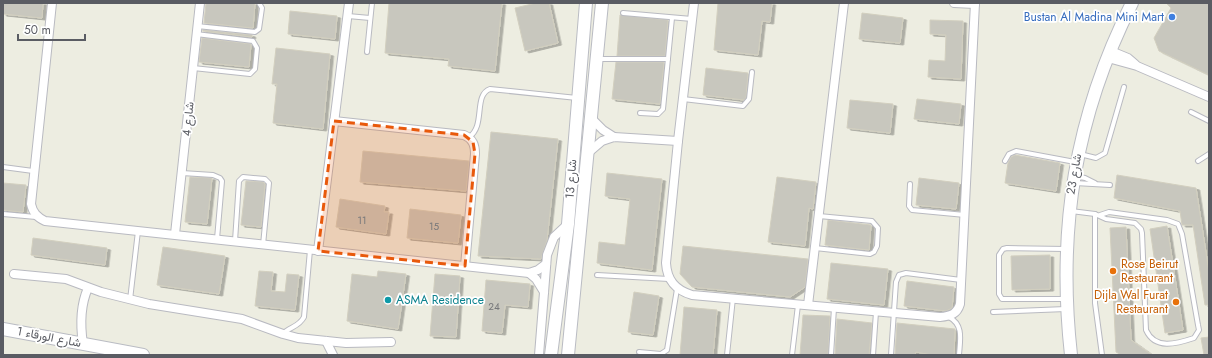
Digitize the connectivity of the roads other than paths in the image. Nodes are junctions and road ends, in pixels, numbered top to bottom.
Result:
1 (52, 3) edge
2 (200, 3) edge
3 (259, 3) edge
4 (349, 3) edge
5 (372, 3) edge
6 (602, 3) edge
7 (694, 3) edge
8 (844, 3) edge
9 (954, 3) edge
10 (1132, 3) edge
11 (588, 4) edge
12 (975, 4) edge
13 (623, 13) dead end
14 (348, 16) junction
15 (370, 18) junction
16 (672, 18) junction
17 (692, 20) junction
18 (196, 30) junction
19 (367, 52) dead end
20 (1109, 54) junction
21 (596, 59) junction
22 (668, 59) junction
23 (193, 68) junction
24 (752, 72) dead end
25 (1124, 87) dead end
26 (1209, 97) edge
27 (577, 98) junction
28 (683, 99) junction
29 (1191, 112) dead end
30 (640, 113) dead end
31 (590, 116) junction
32 (334, 121) junction
33 (1209, 121) edge
34 (469, 137) junction
35 (614, 137) junction
36 (678, 141) junction
37 (588, 153) junction
38 (1209, 154) edge
39 (1076, 158) junction
40 (1005, 160) dead end
41 (1198, 161) dead end
42 (3, 167) edge
43 (33, 171) junction
44 (182, 173) junction
45 (1073, 179) junction
46 (1095, 183) junction
47 (910, 184) dead end
48 (1110, 185) dead end
49 (1068, 211) junction
50 (3, 214) edge
51 (1094, 214) junction
52 (966, 215) junction
53 (1100, 215) junction
54 (819, 216) junction
55 (38, 218) junction
56 (568, 224) junction
57 (138, 231) junction
58 (175, 234) junction
59 (217, 240) junction
60 (235, 242) junction
61 (263, 245) junction
62 (815, 248) junction
63 (1067, 249) junction
64 (314, 250) junction
65 (546, 264) junction
66 (465, 266) junction
67 (529, 273) junction
68 (14, 274) dead end
69 (597, 275) dead end
70 (669, 279) junction
71 (962, 280) junction
72 (88, 288) junction
73 (677, 289) junction
74 (544, 292) junction
75 (734, 298) junction
76 (130, 300) junction
77 (798, 304) junction
78 (1067, 304) junction
79 (808, 305) junction
80 (834, 308) junction
81 (876, 312) junction
82 (993, 312) dead end
83 (894, 313) junction
84 (949, 316) junction
85 (3, 329) edge
86 (282, 334) junction
87 (553, 340) junction
88 (570, 340) junction
89 (326, 341) junction
90 (391, 342) dead end
91 (83, 344) junction
92 (639, 352) dead end
93 (143, 355) edge
94 (333, 355) edge
95 (539, 355) edge
96 (547, 355) edge
97 (551, 355) edge
98 (568, 355) edge
99 (572, 355) edge
100 (727, 355) edge
101 (792, 355) edge
102 (831, 355) edge
103 (873, 355) edge
104 (891, 355) edge
105 (959, 355) edge
106 (1071, 355) edge
107 (1102, 355) edge

1 - 43 street
2 - 18 street, شارع 4
3 - 18 lane
4 - 14 street
5 - 15 lane
6 - 21 street, شارع 13
7 - 17 street
8 - 54 street
9 - 12 street
10 - 20 street, شارع 23
11 - 21 street
11 - 27 street, شارع 13
12 - 52 street
13 - 16 lane
14 - 15 lane
14 - 32 street
15 - 19 lane
16 - 17 lane
16 - 22 lane
17 - 28 street
18 - 23 street, شارع 4
18 - 23 lane
20 - 26 street
20 - 39 street, شارع 23
21 - 22 lane
21 - 31 street, شارع 13
22 - 30 lane
23 - 44 street, شارع 4
24 - 28 lane
25 - 39 lane
27 - 34 lane
27 - 56 street, شارع 13
28 - 36 street
29 - 33 lane
31 - 35 street
31 - 37 street, شارع 13
32 - 34 street
32 - 64 street
34 - 66 street
35 - 36 street
35 - 37 street
36 - 70 street
37 - 88 street, شارع 13
38 - 41 lane
39 - 40 lane
39 - 45 street, شارع 23
42 - 43 lane
43 - 55 street
44 - 58 street, شارع 4
44 - 59 lane
45 - 46 lane
45 - 46 lane
45 - 49 street, شارع 23
46 - 48 lane
47 - 52 lane
49 - 51 lane
49 - 63 street, شارع 23
50 - 55 lane
51 - 53 lane
51 - 107 lane
52 - 71 street
53 - 53 lane
54 - 62 street
54 - 62 lane
55 - 57 street
56 - 65 street
56 - 87 street, شارع 13
57 - 58 street
57 - 76 lane
58 - 59 street
59 - 60 street
60 - 61 street
60 - 61 lane
61 - 64 street
62 - 79 street
63 - 78 street, شارع 23
63 - 78 lane
64 - 66 street
64 - 86 lane
65 - 67 street
65 - 74 street
66 - 67 street
67 - 74 street
68 - 72 street
69 - 70 lane
70 - 73 street
71 - 83 lane
71 - 84 street
72 - 76 street
72 - 91 street
73 - 75 street
73 - 92 lane
74 - 95 street
75 - 77 street
75 - 100 lane
76 - 86 street
77 - 79 street
77 - 101 lane
78 - 82 lane
78 - 106 street, شارع 23
79 - 80 street
80 - 81 street
80 - 102 lane
81 - 83 street
81 - 103 lane
83 - 84 street
83 - 104 lane
84 - 105 lane
85 - 91 street, شارع الورقاء 1
86 - 89 street
87 - 96 street
87 - 97 street, شارع 13
88 - 98 street, شارع 13
88 - 99 street
89 - 90 street
89 - 94 street
91 - 93 street, شارع الورقاء 1

